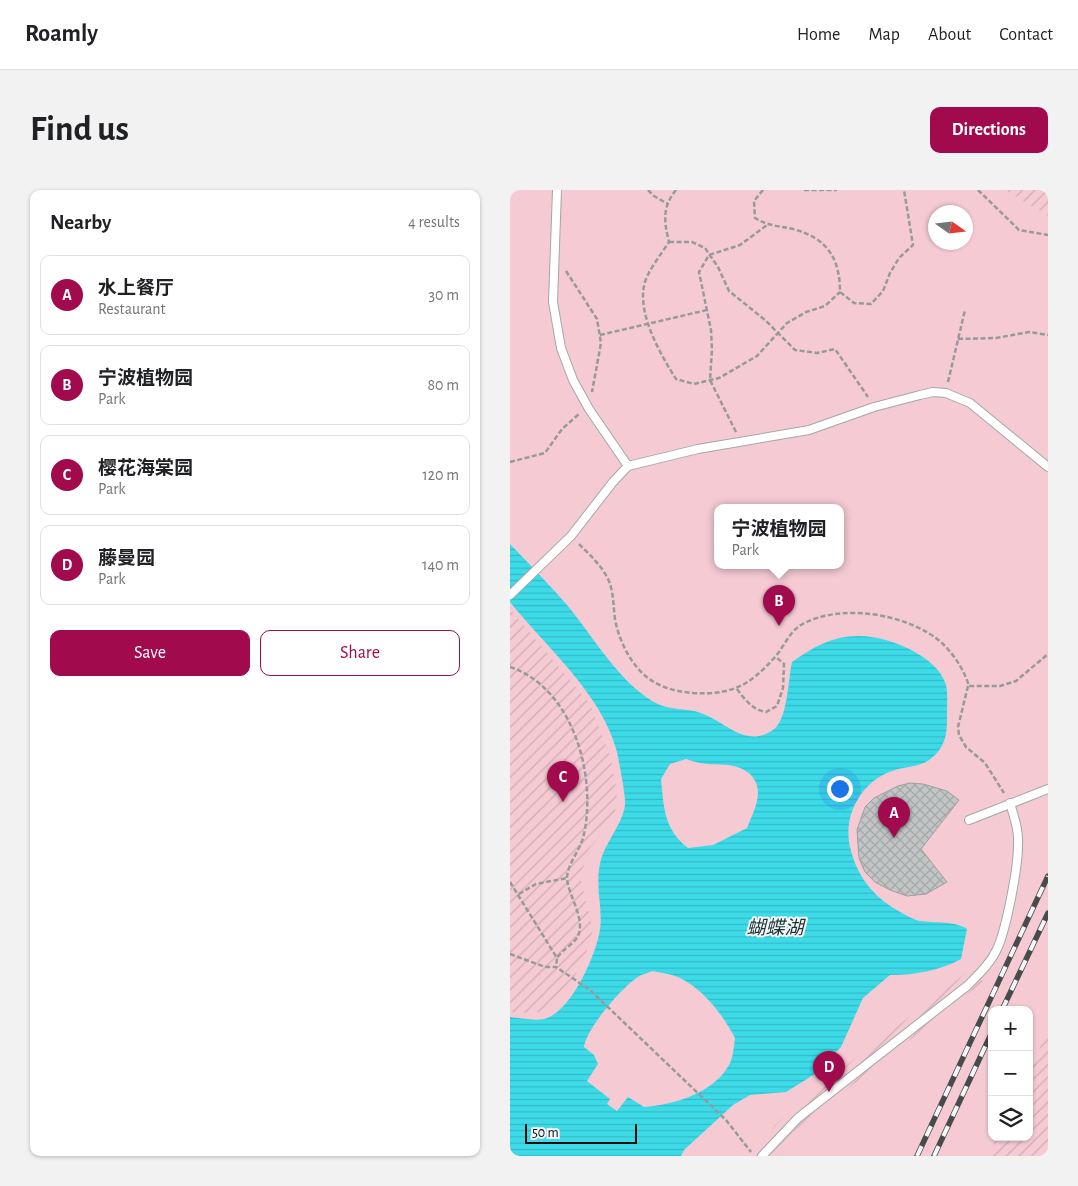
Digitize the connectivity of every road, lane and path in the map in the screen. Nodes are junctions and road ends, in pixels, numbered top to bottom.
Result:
1 (557, 190) edge
2 (648, 190) edge
3 (676, 190) edge
4 (762, 190) edge
5 (804, 190) edge
6 (837, 190) edge
7 (904, 190) edge
8 (978, 190) edge
9 (668, 204) junction
10 (767, 225) junction
11 (1048, 234) edge
12 (669, 242) junction
13 (709, 254) junction
14 (840, 292) junction
15 (707, 310) junction
16 (965, 310) dead end
17 (648, 322) junction
18 (777, 334) junction
19 (1048, 334) edge
20 (600, 335) dead end
21 (958, 339) junction
22 (710, 380) junction
23 (946, 394) junction
24 (874, 407) junction
25 (742, 442) junction
26 (628, 466) junction
27 (1048, 468) edge
28 (571, 536) junction
29 (510, 596) edge
30 (1048, 654) edge
31 (775, 657) junction
32 (510, 667) edge
33 (968, 686) junction
34 (736, 690) junction
35 (1048, 789) edge
36 (1010, 803) junction
37 (969, 820) dead end
38 (567, 878) junction
39 (510, 882) edge
40 (519, 894) junction
41 (510, 954) edge
42 (557, 958) junction
43 (556, 967) junction
44 (755, 1156) edge
45 (762, 1156) edge

1 - 26 lane
2 - 9 path
3 - 9 path
4 - 10 path
5 - 6 path
7 - 14 path
8 - 11 path
9 - 12 path
10 - 13 path
10 - 14 path
12 - 13 path
12 - 17 path
13 - 15 path
13 - 18 path
14 - 18 path
15 - 17 path
15 - 22 path
16 - 21 path
17 - 20 path
17 - 22 path
18 - 22 path
18 - 24 path
19 - 21 path
21 - 23 path
22 - 25 path
23 - 24 lane
23 - 27 lane
24 - 25 lane
25 - 26 lane
26 - 28 lane
28 - 29 lane
28 - 34 path
30 - 33 path
31 - 33 path
31 - 34 path
31 - 34 path
32 - 38 path
33 - 36 path
35 - 36 lane
36 - 37 lane
36 - 45 lane
38 - 40 path
38 - 42 path
39 - 40 path
40 - 42 path
41 - 43 path
42 - 43 path
43 - 44 path

